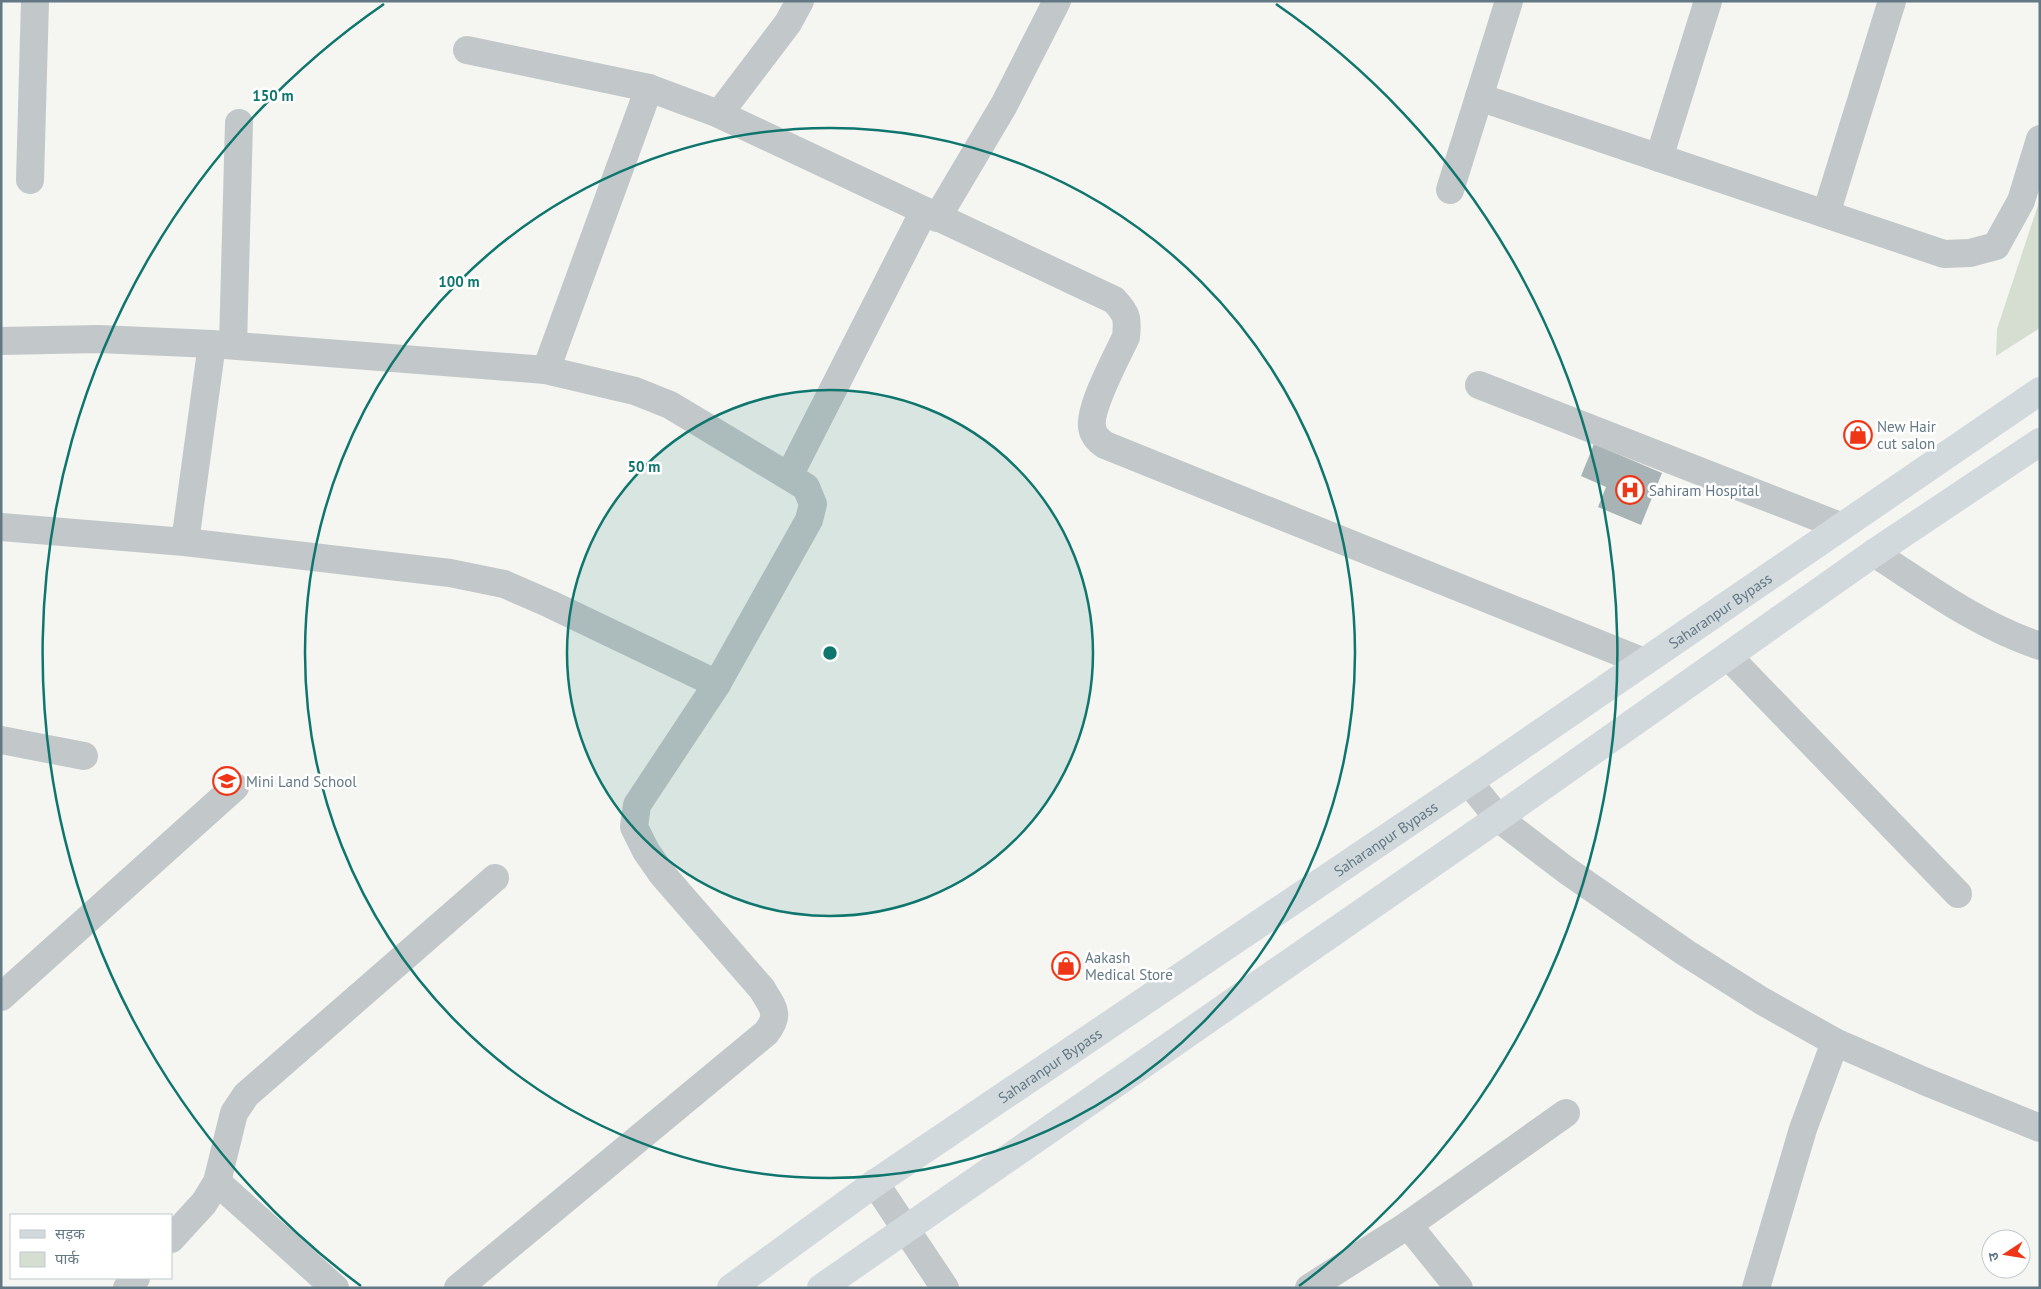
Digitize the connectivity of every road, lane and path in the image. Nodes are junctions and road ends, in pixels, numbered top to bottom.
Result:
1 (35, 1) edge
2 (800, 1) edge
3 (1057, 1) edge
4 (1509, 1) edge
5 (1708, 1) edge
6 (1892, 1) edge
7 (467, 50) dead end
8 (649, 88) junction
9 (1479, 97) junction
10 (719, 114) junction
11 (239, 123) dead end
12 (2040, 139) edge
13 (1658, 158) junction
14 (30, 180) dead end
15 (1450, 190) dead end
16 (931, 214) junction
17 (1826, 214) junction
18 (1, 341) edge
19 (223, 345) junction
20 (546, 370) junction
21 (1479, 385) dead end
22 (2040, 391) edge
23 (2040, 442) edge
24 (789, 476) junction
25 (1840, 526) junction
26 (1, 527) edge
27 (185, 542) junction
28 (1874, 553) junction
29 (2040, 646) edge
30 (1728, 656) junction
31 (1644, 662) junction
32 (717, 684) junction
33 (1, 740) edge
34 (84, 756) dead end
35 (1469, 782) junction
36 (235, 787) dead end
37 (1498, 818) junction
38 (495, 878) dead end
39 (1958, 894) dead end
40 (1, 997) edge
41 (1835, 1042) junction
42 (1566, 1113) dead end
43 (2040, 1128) edge
44 (217, 1182) junction
45 (875, 1183) junction
46 (1408, 1225) junction
47 (905, 1229) junction
48 (172, 1238) edge
49 (335, 1288) edge
50 (458, 1288) edge
51 (731, 1288) edge
52 (821, 1288) edge
53 (945, 1288) edge
54 (1309, 1288) edge
55 (1459, 1288) edge
56 (1756, 1288) edge

1 - 14 street
2 - 10 street
3 - 16 street
4 - 9 street
5 - 13 street
6 - 17 street
7 - 8 street
8 - 10 street
8 - 20 street
9 - 13 street
9 - 15 street
10 - 16 street
11 - 19 street
12 - 17 street
13 - 17 street
16 - 24 street
16 - 31 street
18 - 19 street
19 - 20 street
19 - 27 street
20 - 24 street
21 - 25 street
22 - 25 main road, Saharanpur Bypass
23 - 28 main road
24 - 32 street
25 - 31 main road, Saharanpur Bypass
26 - 27 street
27 - 32 street
28 - 29 street
28 - 30 main road
30 - 37 main road
30 - 39 street
31 - 35 main road, Saharanpur Bypass
32 - 50 street
33 - 34 street
35 - 37 street
35 - 45 main road, Saharanpur Bypass
36 - 40 street
37 - 41 street
37 - 47 main road
38 - 44 street
41 - 43 street
41 - 56 street
42 - 46 street
44 - 48 street
44 - 49 street
45 - 47 street
45 - 51 main road, Saharanpur Bypass
46 - 54 street
46 - 55 street
47 - 52 main road
47 - 53 street

